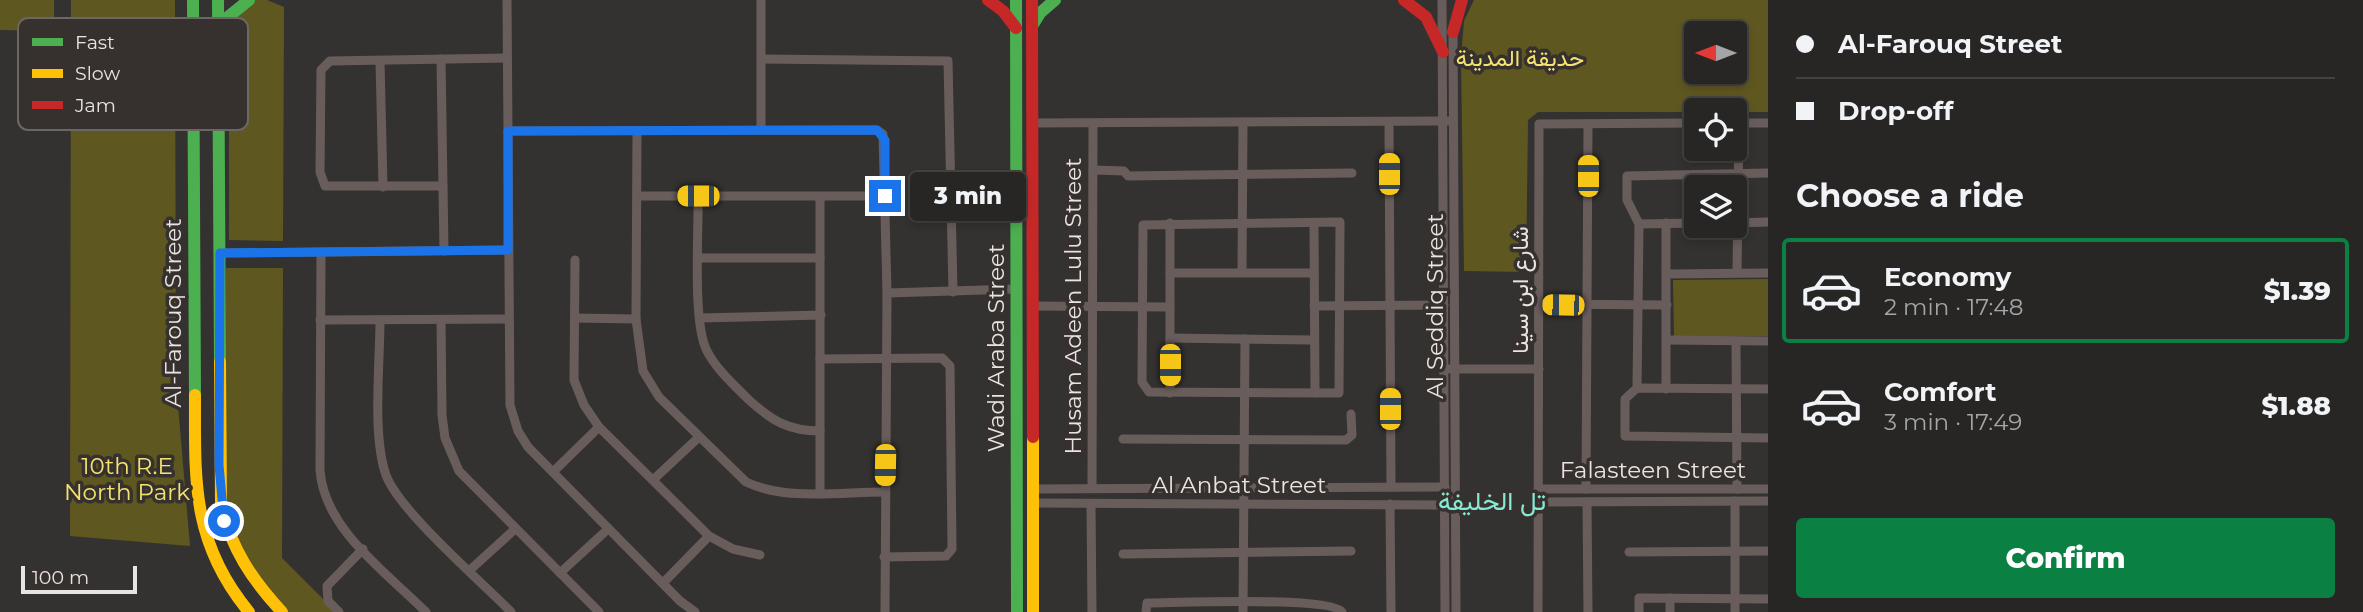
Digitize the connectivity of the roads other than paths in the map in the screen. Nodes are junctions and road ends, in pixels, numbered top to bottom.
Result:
1 (192, 0) edge
2 (218, 0) edge
3 (249, 0) edge
4 (508, 0) edge
5 (761, 0) edge
6 (988, 0) edge
7 (1016, 0) edge
8 (1032, 0) edge
9 (1055, 0) edge
10 (1404, 0) edge
11 (1443, 0) edge
12 (1453, 0) edge
13 (1462, 0) edge
14 (192, 18) edge
15 (218, 18) edge
16 (227, 18) edge
17 (1032, 26) junction
18 (1016, 28) junction
19 (1453, 32) junction
20 (1443, 52) junction
21 (507, 58) junction
22 (441, 59) junction
23 (762, 59) junction
24 (380, 61) junction
25 (1443, 121) junction
26 (1454, 121) junction
27 (1243, 122) junction
28 (1389, 122) junction
29 (1032, 123) junction
30 (1684, 123) edge
31 (1747, 123) edge
32 (1768, 123) edge
33 (1093, 124) junction
34 (1588, 124) junction
35 (761, 129) junction
36 (193, 130) edge
37 (219, 130) edge
38 (508, 131) junction
39 (637, 131) junction
40 (1093, 170) junction
41 (1352, 173) dead end
42 (1768, 173) edge
43 (1243, 174) junction
44 (1747, 175) edge
45 (1684, 176) edge
46 (443, 186) junction
47 (383, 187) junction
48 (637, 196) junction
49 (698, 196) junction
50 (885, 196) junction
51 (820, 197) junction
52 (1768, 222) edge
53 (1170, 223) junction
54 (1242, 223) junction
55 (1314, 223) junction
56 (1665, 223) junction
57 (1684, 223) edge
58 (1747, 223) edge
59 (1639, 225) junction
60 (1736, 238) edge
61 (508, 250) junction
62 (444, 251) junction
63 (321, 252) junction
64 (220, 253) junction
65 (699, 258) junction
66 (820, 258) junction
67 (575, 260) dead end
68 (1242, 272) junction
69 (1170, 273) junction
70 (1314, 273) junction
71 (1737, 273) junction
72 (1768, 273) edge
73 (1667, 274) junction
74 (1016, 289) junction
75 (953, 292) junction
76 (887, 293) junction
77 (1539, 304) junction
78 (1390, 305) junction
79 (1444, 305) junction
80 (1587, 305) junction
81 (1637, 305) junction
82 (1667, 305) junction
83 (1032, 306) junction
84 (1314, 306) junction
85 (1340, 306) junction
86 (1092, 307) junction
87 (1144, 307) junction
88 (1171, 307) junction
89 (821, 315) junction
90 (575, 318) junction
91 (700, 318) junction
92 (508, 319) junction
93 (636, 319) junction
94 (320, 320) junction
95 (380, 320) junction
96 (442, 320) junction
97 (1171, 338) junction
98 (1245, 339) junction
99 (1314, 340) junction
100 (1667, 340) junction
101 (1736, 341) junction
102 (1768, 341) edge
103 (887, 358) junction
104 (820, 359) junction
105 (1444, 369) junction
106 (1455, 369) junction
107 (1539, 369) junction
108 (1032, 370) junction
109 (1017, 371) junction
110 (1637, 388) junction
111 (1737, 388) junction
112 (1666, 389) junction
113 (1768, 389) edge
114 (1170, 393) junction
115 (1245, 393) junction
116 (1315, 393) junction
117 (1351, 414) dead end
118 (599, 426) junction
119 (820, 431) junction
120 (699, 437) junction
121 (1244, 438) junction
122 (1737, 438) junction
123 (1768, 438) edge
124 (1123, 439) dead end
125 (553, 472) junction
126 (654, 479) junction
127 (1391, 486) junction
128 (1445, 487) junction
129 (1092, 488) junction
130 (1244, 488) junction
131 (1033, 489) junction
132 (1538, 489) junction
133 (1586, 489) junction
134 (1737, 489) junction
135 (1768, 489) edge
136 (820, 492) junction
137 (884, 492) junction
138 (1735, 501) junction
139 (1768, 501) edge
140 (1538, 502) junction
141 (1587, 502) junction
142 (1033, 503) junction
143 (1091, 504) junction
144 (1244, 504) junction
145 (1390, 504) junction
146 (1445, 505) junction
147 (515, 529) junction
148 (608, 529) junction
149 (709, 536) junction
150 (363, 549) junction
151 (1735, 550) junction
152 (1351, 551) dead end
153 (1768, 551) edge
154 (1243, 552) junction
155 (1629, 552) dead end
156 (1123, 554) dead end
157 (760, 555) dead end
158 (884, 557) junction
159 (470, 570) junction
160 (560, 573) junction
161 (663, 583) junction
162 (1670, 598) junction
163 (1735, 599) junction
164 (1768, 599) edge
165 (1243, 607) edge
166 (1177, 608) edge
167 (1314, 608) edge
168 (248, 612) edge
169 (282, 612) edge
170 (339, 612) edge
171 (426, 612) edge
172 (511, 612) edge
173 (599, 612) edge
174 (695, 612) edge
175 (885, 612) edge
176 (1017, 612) edge
177 (1033, 612) edge
178 (1092, 612) edge
179 (1146, 612) edge
180 (1342, 612) edge
181 (1391, 612) edge
182 (1445, 612) edge
183 (1456, 612) edge
184 (1538, 612) edge
185 (1588, 612) edge
186 (1639, 612) edge
187 (1670, 612) edge
188 (1735, 612) edge

1 - 14 main road, Al-Farouq Street
2 - 15 main road, Al-Farouq Street
3 - 16 main road
4 - 21 street
5 - 23 street
6 - 18 main road
7 - 18 main road, Wadi Araba Street
8 - 17 main road, Wadi Araba Street
9 - 17 main road
10 - 20 main road
11 - 20 street, Al Seddiq Street
12 - 19 street, Al Seddiq Street
13 - 19 main road
17 - 29 main road, Wadi Araba Street
18 - 74 main road, Wadi Araba Street
19 - 26 street, Al Seddiq Street
20 - 25 street, Al Seddiq Street
21 - 22 street
21 - 38 street
22 - 24 street
22 - 46 street
23 - 35 street
23 - 75 street
24 - 47 street
24 - 47 street
25 - 26 street
25 - 28 street
25 - 79 street, Al Seddiq Street
26 - 106 street, Al Seddiq Street
27 - 28 street
27 - 33 street
27 - 43 street
28 - 78 street
29 - 33 street
29 - 83 main road, Wadi Araba Street
30 - 34 street, شارع ابن سينا
31 - 32 street
33 - 40 street, Husam Adeen Lulu Street
34 - 77 street, شارع ابن سينا
34 - 80 street
35 - 39 street
35 - 50 street
36 - 168 main road, Al-Farouq Street
37 - 64 main road, Al-Farouq Street
38 - 39 street
38 - 61 street
39 - 48 street
40 - 43 street
40 - 86 street, Husam Adeen Lulu Street
41 - 43 street
42 - 44 street
43 - 54 street
45 - 59 street
46 - 47 street
46 - 62 street
48 - 49 street
48 - 93 street
49 - 51 street
49 - 65 street
50 - 51 street
50 - 76 street
51 - 66 street
52 - 58 street
53 - 54 street
53 - 69 street
53 - 87 street
54 - 55 street
54 - 68 street
55 - 70 street
55 - 85 street
56 - 57 street
56 - 59 street
56 - 73 street
59 - 81 street
60 - 71 street
61 - 62 street
61 - 92 street
62 - 63 street
63 - 64 street
63 - 94 street
64 - 169 main road, Al-Farouq Street
65 - 66 street
65 - 91 street
66 - 89 street
67 - 90 street
68 - 69 street
68 - 70 street
69 - 88 street
70 - 84 street
71 - 72 street
71 - 73 street
73 - 82 street
74 - 75 street
74 - 109 main road, Wadi Araba Street
75 - 76 street
76 - 103 street
77 - 80 street
77 - 107 street, شارع ابن سينا
78 - 79 street
78 - 85 street
78 - 127 street
79 - 105 street, Al Seddiq Street
80 - 81 street
80 - 133 street
81 - 82 street
81 - 110 street
82 - 100 street
83 - 86 street
83 - 108 main road, Wadi Araba Street
84 - 85 street
84 - 99 street
85 - 116 street
86 - 87 street
86 - 129 street, Husam Adeen Lulu Street
87 - 88 street
87 - 114 street
88 - 97 street
89 - 91 street
89 - 104 street
90 - 93 street
90 - 118 street
91 - 119 street
92 - 96 street
92 - 125 street
93 - 120 street
94 - 95 street
94 - 150 street
95 - 96 street
95 - 159 street
96 - 147 street
97 - 98 street
97 - 114 street
98 - 99 street
98 - 115 street
99 - 116 street
100 - 101 street
100 - 112 street
101 - 102 street
101 - 111 street
103 - 104 street
103 - 137 street
103 - 158 street
104 - 119 street
105 - 106 street
105 - 128 street, Al Seddiq Street
106 - 107 street
106 - 183 street, Al Seddiq Street
107 - 132 street, شارع ابن سينا
108 - 109 main road
108 - 131 main road, Wadi Araba Street
109 - 176 main road, Wadi Araba Street
110 - 112 street
110 - 122 street
111 - 112 street
111 - 113 street
111 - 122 street
114 - 115 street
115 - 116 street
115 - 121 street
117 - 121 street
118 - 125 street
118 - 126 street
119 - 136 street
120 - 126 street
120 - 136 street
121 - 124 street
121 - 130 street
122 - 123 street
122 - 134 street
125 - 148 street
126 - 149 street
127 - 128 street, Al Anbat Street
127 - 130 street, Al Anbat Street
128 - 146 street, Al Seddiq Street
129 - 130 street, Al Anbat Street
129 - 131 street, Al Anbat Street
130 - 144 street
131 - 142 main road, Wadi Araba Street
132 - 133 street, Falasteen Street
132 - 140 street, شارع ابن سينا
133 - 134 street, Falasteen Street
134 - 135 street, Falasteen Street
136 - 137 street
137 - 158 street
138 - 139 street, Falasteen Street
138 - 141 street, Falasteen Street
138 - 151 street
140 - 141 street, Falasteen Street
140 - 184 street, شارع ابن سينا
141 - 185 street
142 - 143 street, Al Anbat Street
142 - 177 main road, Wadi Araba Street
143 - 144 street, Al Anbat Street
143 - 178 street
144 - 145 street, Al Anbat Street
144 - 154 street
145 - 146 street, Al Anbat Street
145 - 181 street
146 - 182 street, Al Seddiq Street
147 - 159 street
147 - 160 street
148 - 160 street
148 - 161 street
149 - 157 street
149 - 161 street
150 - 170 street
150 - 171 street
151 - 153 street
151 - 155 street
151 - 163 street
152 - 154 street
154 - 156 street
154 - 165 street
158 - 175 street
159 - 172 street
160 - 173 street
161 - 174 street
162 - 163 street
162 - 186 street
162 - 187 street
163 - 164 street
163 - 188 street
165 - 166 street
165 - 167 street
166 - 179 street
167 - 180 street

